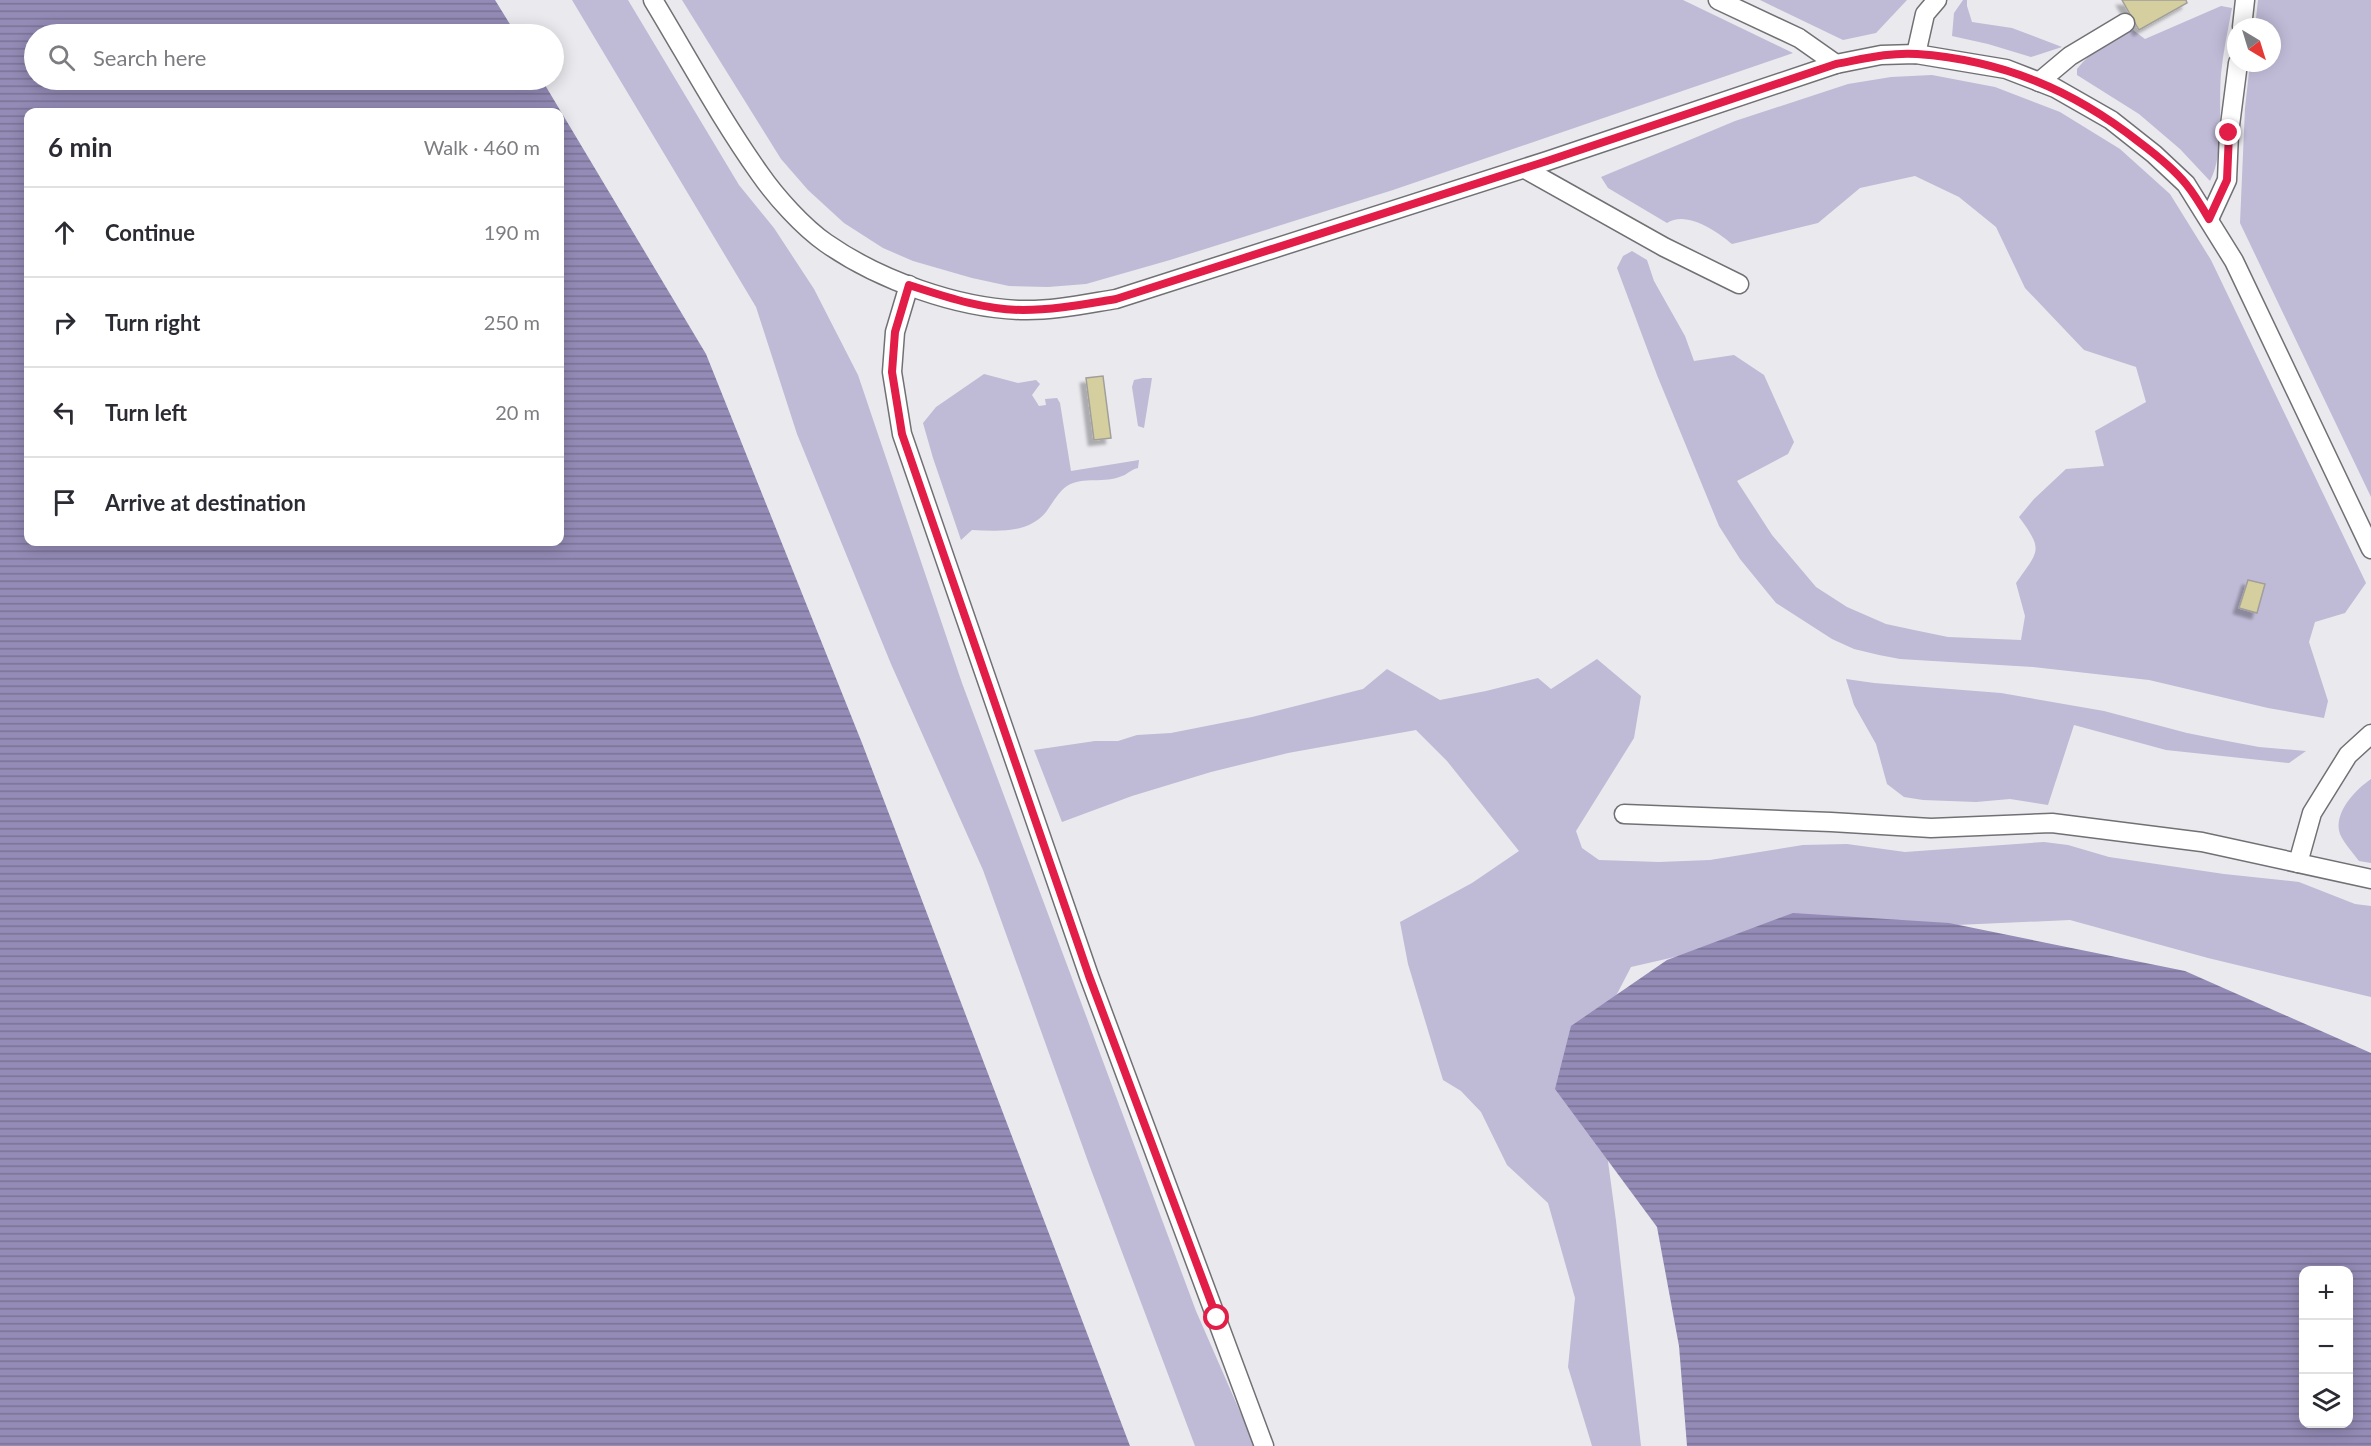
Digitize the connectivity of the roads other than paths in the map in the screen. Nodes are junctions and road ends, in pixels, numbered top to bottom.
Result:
1 (653, 0) edge
2 (1718, 0) edge
3 (1937, 0) edge
4 (2245, 0) edge
5 (2243, 18) edge
6 (2125, 22) dead end
7 (1916, 54) junction
8 (1836, 64) junction
9 (2237, 72) edge
10 (2039, 82) junction
11 (1525, 168) junction
12 (2209, 219) junction
13 (1739, 284) dead end
14 (909, 285) junction
15 (2371, 549) edge
16 (2371, 734) edge
17 (1624, 814) dead end
18 (2298, 862) junction
19 (2371, 879) edge
20 (1264, 1446) edge

1 - 14 lane
2 - 8 lane
3 - 7 lane
4 - 5 lane
6 - 10 lane
7 - 8 lane
7 - 10 lane
8 - 11 lane
9 - 12 lane
10 - 12 lane
11 - 13 lane
11 - 14 lane
12 - 15 lane
14 - 20 lane
16 - 18 lane
17 - 18 lane
18 - 19 lane

